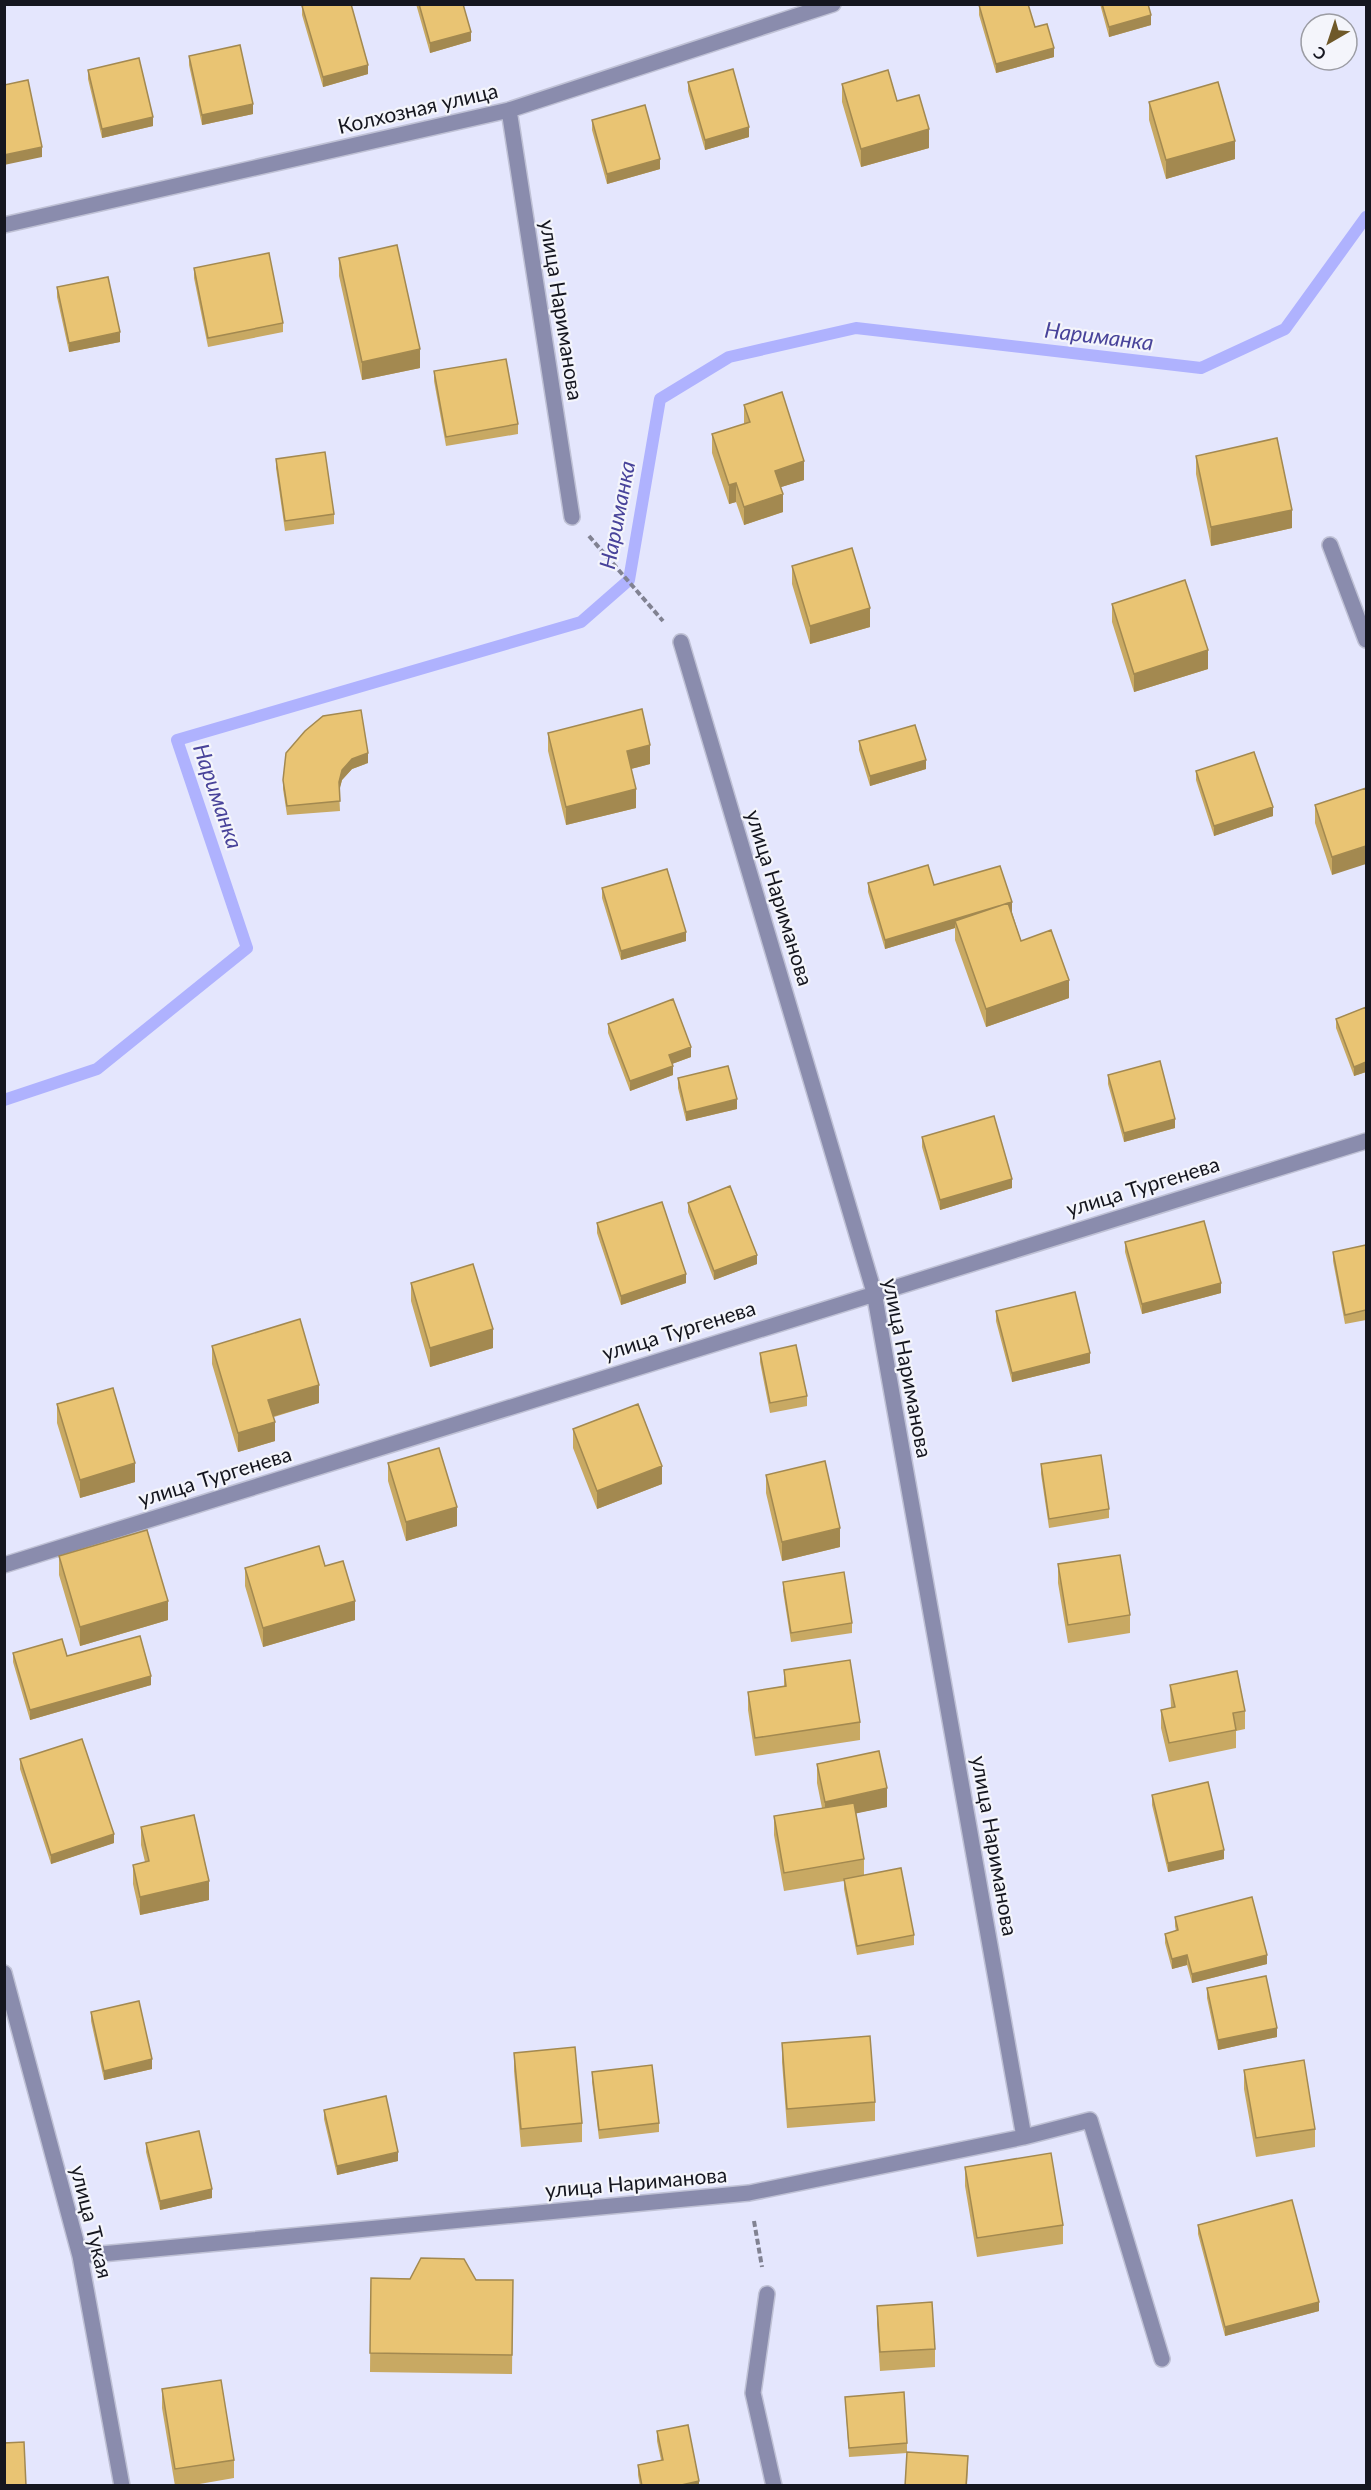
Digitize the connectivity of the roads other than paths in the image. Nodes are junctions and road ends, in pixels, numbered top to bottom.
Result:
1 (833, 4) edge
2 (509, 110) junction
3 (4, 225) edge
4 (572, 517) road end
5 (1330, 545) dead end
6 (1366, 640) edge
7 (681, 642) road end
8 (1366, 1141) edge
9 (874, 1292) junction
10 (4, 1565) edge
11 (4, 1973) edge
12 (1024, 2138) junction
13 (80, 2256) junction
14 (767, 2294) road end
15 (1162, 2359) dead end
16 (122, 2486) edge
17 (774, 2486) edge

1 - 2 street, Колхозная улица
2 - 3 street, Колхозная улица
2 - 4 street, улица Нариманова
5 - 6 street
7 - 9 street, улица Нариманова
8 - 9 street, улица Тургенева
9 - 10 street, улица Тургенева
9 - 12 street, улица Нариманова
11 - 13 street, улица Тукая
12 - 13 street, улица Нариманова
12 - 15 street
13 - 16 street, улица Тукая
14 - 17 street

